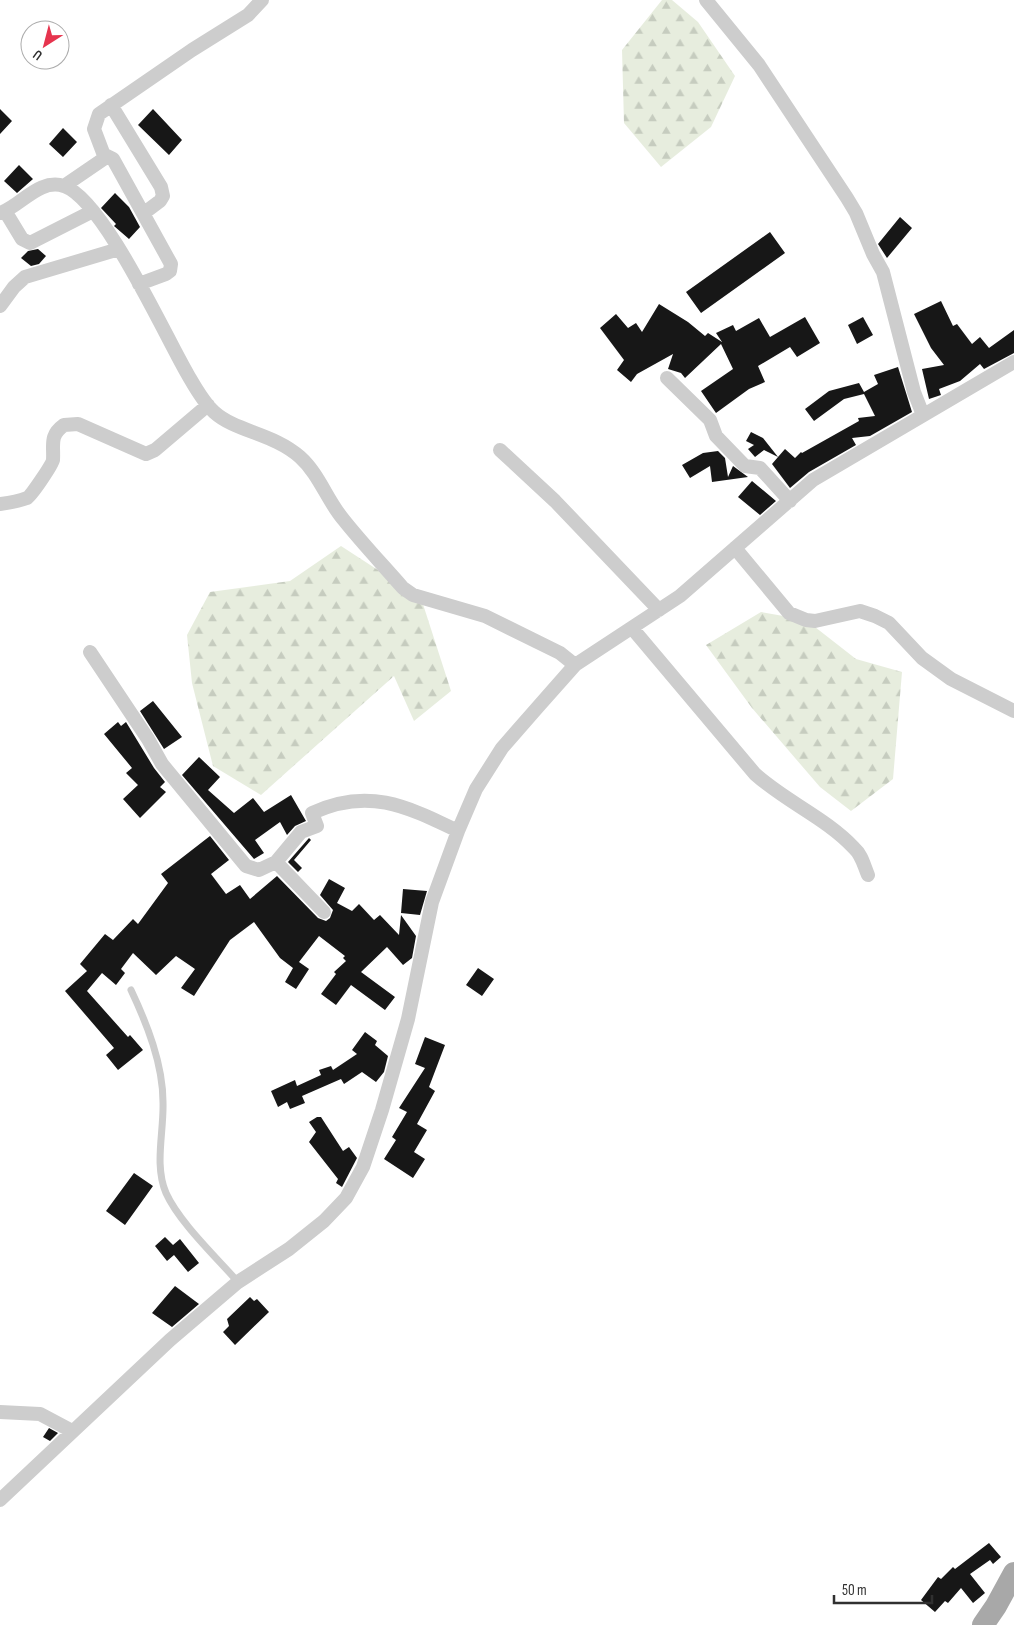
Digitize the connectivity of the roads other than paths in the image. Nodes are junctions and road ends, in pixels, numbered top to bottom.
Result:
1 (262, 0) edge
2 (706, 0) edge
3 (111, 105) junction
4 (105, 155) junction
5 (64, 186) junction
6 (2, 212) edge
7 (93, 212) junction
8 (144, 213) junction
9 (119, 248) junction
10 (140, 284) junction
11 (0, 306) edge
12 (1014, 362) edge
13 (666, 378) dead end
14 (208, 405) junction
15 (923, 415) junction
16 (500, 450) dead end
17 (790, 501) junction
18 (0, 504) edge
19 (735, 548) junction
20 (659, 610) junction
21 (632, 628) junction
22 (90, 652) dead end
23 (576, 665) junction
24 (1014, 711) edge
25 (458, 831) junction
26 (276, 862) junction
27 (868, 875) dead end
28 (324, 912) dead end
29 (131, 990) dead end
30 (238, 1282) junction
31 (0, 1412) edge
32 (72, 1431) junction
33 (0, 1500) edge
34 (1014, 1573) edge
35 (983, 1625) edge

1 - 3 street
2 - 15 street
3 - 4 street
3 - 8 street
4 - 5 street
4 - 8 street
5 - 6 street
5 - 7 street
6 - 7 street
7 - 9 street
8 - 10 street
9 - 10 street
9 - 11 street
10 - 14 street
12 - 15 street
13 - 17 street
14 - 18 street
14 - 23 street
15 - 17 street
16 - 20 street
17 - 19 street
19 - 20 street
19 - 24 street
20 - 21 street
21 - 23 street
21 - 27 street
22 - 26 street
23 - 25 street
25 - 26 street
25 - 30 street
26 - 28 street
29 - 30 lane
30 - 32 street
31 - 32 street
32 - 33 street
34 - 35 main road

